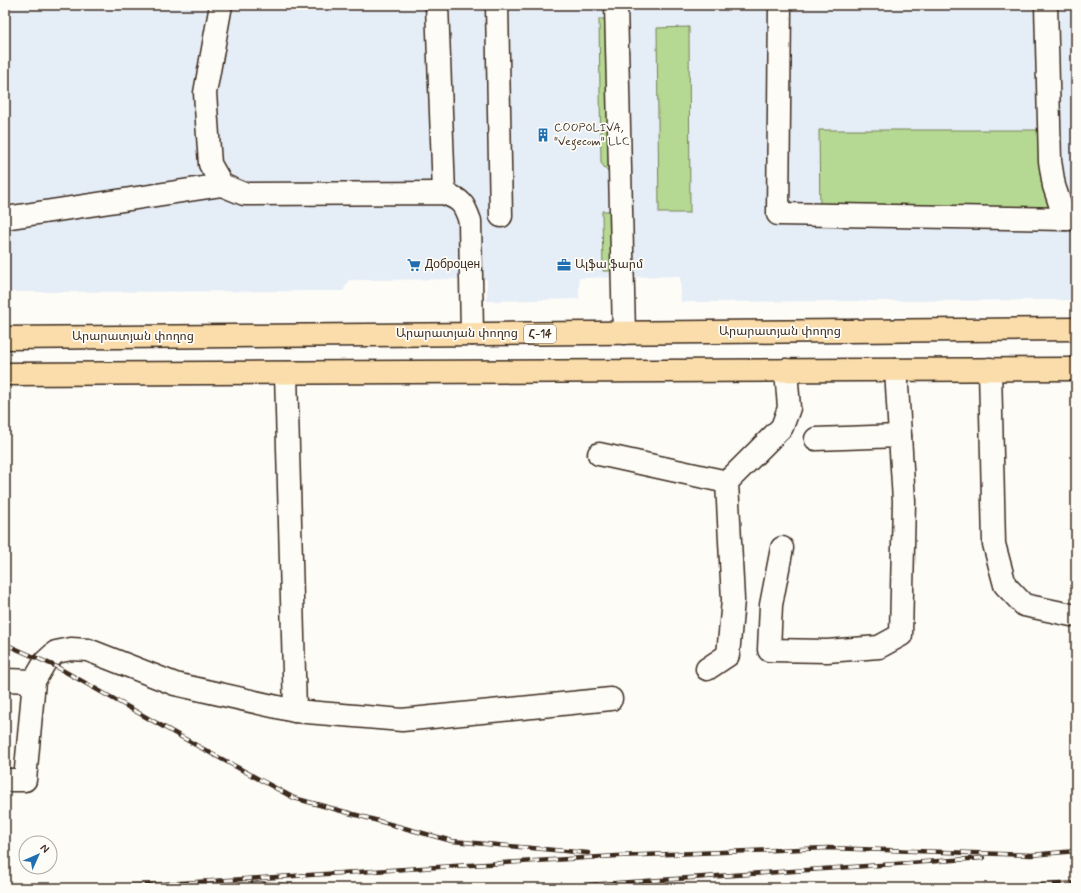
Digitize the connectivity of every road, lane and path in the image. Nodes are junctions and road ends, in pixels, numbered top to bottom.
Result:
1 (221, 5) edge
2 (437, 5) edge
3 (497, 5) edge
4 (616, 5) edge
5 (780, 5) edge
6 (1046, 5) edge
7 (222, 185) junction
8 (444, 193) junction
9 (501, 216) dead end
10 (5, 218) edge
11 (1071, 219) edge
12 (1076, 329) edge
13 (624, 333) junction
14 (472, 334) junction
15 (5, 338) edge
16 (990, 369) junction
17 (1076, 369) edge
18 (786, 370) junction
19 (896, 370) junction
20 (286, 373) junction
21 (5, 374) edge
22 (900, 436) junction
23 (816, 438) dead end
24 (599, 454) dead end
25 (727, 482) junction
26 (782, 548) dead end
27 (1076, 616) edge
28 (707, 669) dead end
29 (5, 680) edge
30 (34, 681) junction
31 (611, 699) dead end
32 (295, 711) junction
33 (5, 780) edge

1 - 7 lane
2 - 8 lane
3 - 9 lane
4 - 13 lane
5 - 11 lane
6 - 11 lane
7 - 8 lane
7 - 10 lane
8 - 14 lane
12 - 13 main road, Արարատյան փողոց / Հ-14
13 - 14 main road, Արարատյան փողոց / Հ-14
14 - 15 main road, Արարատյան փողոց / Հ-14
16 - 17 main road
16 - 19 main road
16 - 27 lane
18 - 19 main road
18 - 20 main road
18 - 25 lane
19 - 22 lane
20 - 21 main road
20 - 32 lane
22 - 23 lane
22 - 26 lane
24 - 25 lane
25 - 28 lane
29 - 30 lane
30 - 32 lane
30 - 33 lane
31 - 32 lane

